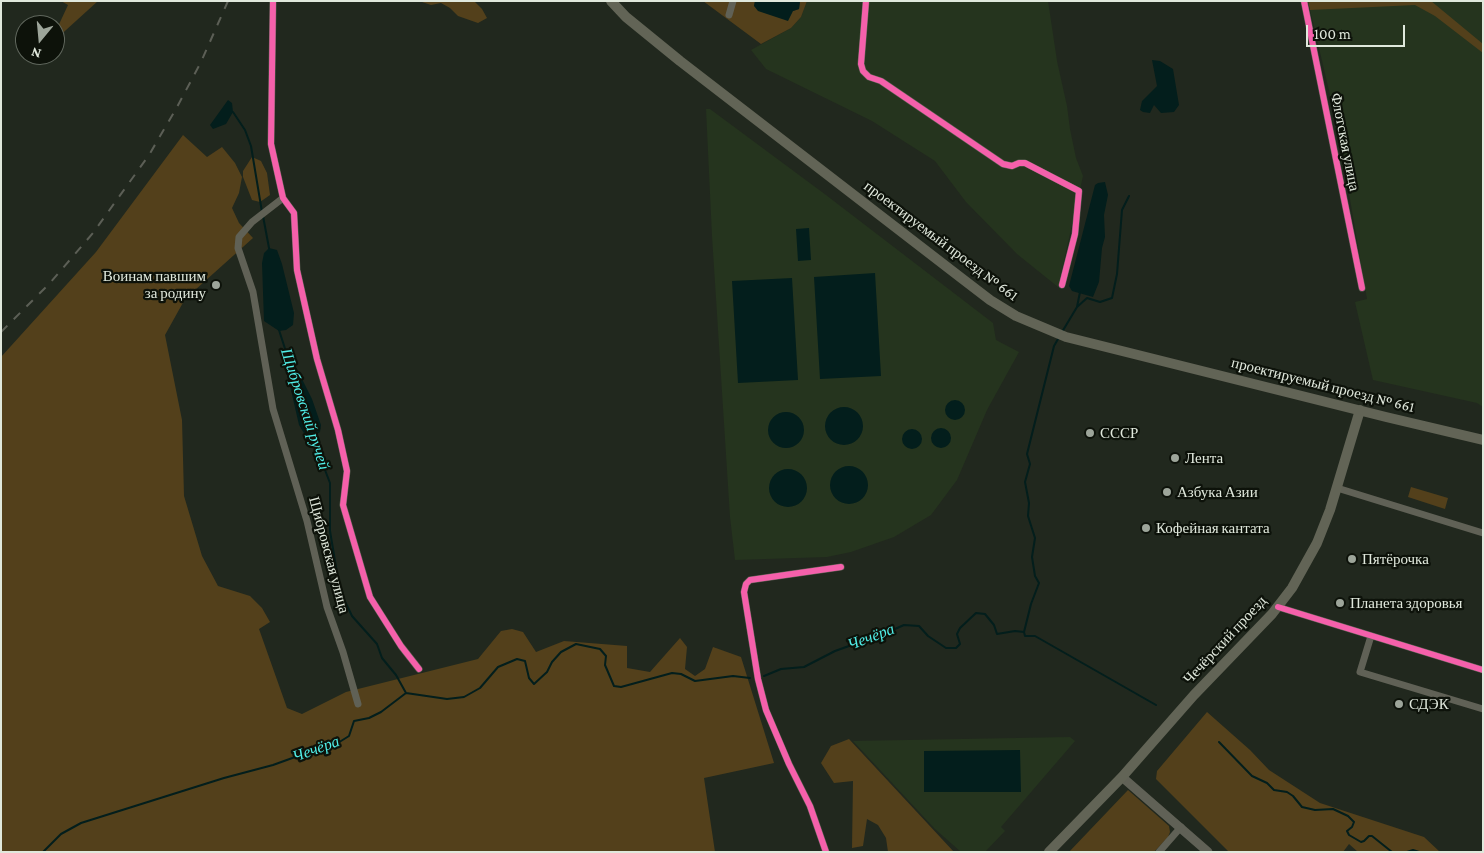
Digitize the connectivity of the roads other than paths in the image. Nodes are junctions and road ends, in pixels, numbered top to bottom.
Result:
1 (273, 1) edge
2 (610, 1) edge
3 (733, 1) edge
4 (866, 1) edge
5 (1304, 1) edge
6 (729, 15) dead end
7 (283, 198) junction
8 (1062, 285) dead end
9 (1362, 288) dead end
10 (1360, 410) junction
11 (1483, 440) edge
12 (1337, 488) junction
13 (1483, 533) edge
14 (842, 567) dead end
15 (1278, 607) junction
16 (1371, 636) junction
17 (419, 668) dead end
18 (1483, 670) edge
19 (358, 704) dead end
20 (1483, 710) edge
21 (1122, 777) junction
22 (1181, 827) junction
23 (826, 852) edge
24 (1049, 852) edge
25 (1159, 852) edge
26 (1208, 852) edge

1 - 7 street
2 - 10 main road, проектируемый проезд № 661
3 - 6 street
4 - 8 street
5 - 9 street, Флотская улица
7 - 17 street
7 - 19 street, Щибровская улица
10 - 11 main road, проектируемый проезд № 661
10 - 12 main road, Чечёрский проезд
12 - 13 street
12 - 15 main road, Чечёрский проезд
14 - 23 street
15 - 16 street
15 - 21 main road, Чечёрский проезд
16 - 18 street
16 - 20 street
21 - 22 street
21 - 24 main road, Чечёрский проезд
22 - 25 street
22 - 26 street

